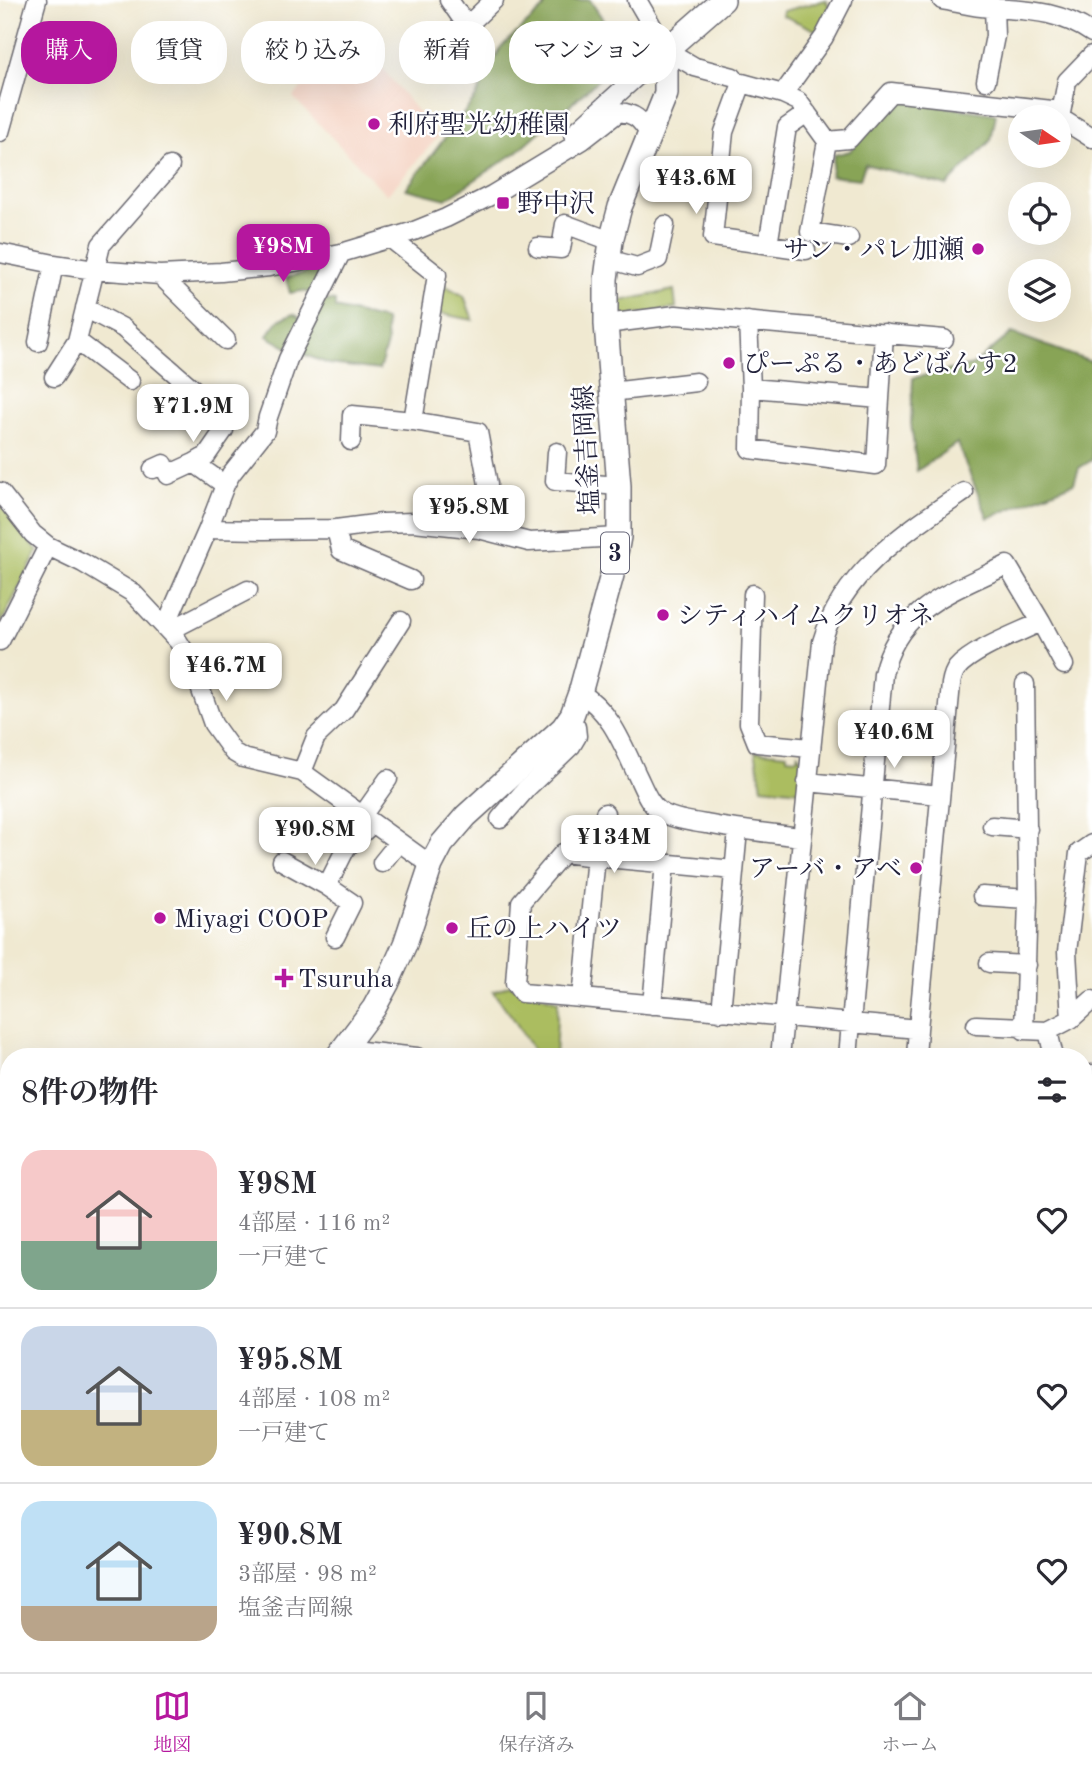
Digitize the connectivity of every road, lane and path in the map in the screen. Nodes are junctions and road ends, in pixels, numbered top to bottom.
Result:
1 (37, 0) edge
2 (449, 0) edge
3 (494, 0) edge
4 (637, 0) edge
5 (723, 0) edge
6 (842, 0) edge
7 (942, 0) edge
8 (1052, 6) edge
9 (994, 8) junction
10 (464, 21) edge
11 (472, 21) edge
12 (649, 21) edge
13 (1091, 30) edge
14 (676, 41) edge
15 (1092, 55) edge
16 (676, 56) edge
17 (733, 77) dead end
18 (986, 81) dead end
19 (627, 84) edge
20 (666, 84) edge
21 (783, 94) junction
22 (1008, 105) edge
23 (1062, 105) edge
24 (807, 113) junction
25 (1071, 125) edge
26 (0, 132) edge
27 (650, 134) junction
28 (1092, 138) edge
29 (827, 141) junction
30 (540, 164) junction
31 (170, 166) dead end
32 (665, 225) dead end
33 (390, 238) junction
34 (849, 238) dead end
35 (768, 245) junction
36 (538, 247) dead end
37 (609, 250) junction
38 (806, 250) dead end
39 (0, 253) edge
40 (341, 253) junction
41 (54, 264) junction
42 (95, 270) junction
43 (160, 275) junction
44 (85, 307) junction
45 (748, 321) junction
46 (606, 324) junction
47 (884, 333) junction
48 (944, 339) dead end
49 (226, 340) dead end
50 (77, 341) junction
51 (38, 342) dead end
52 (54, 377) dead end
53 (130, 381) dead end
54 (696, 382) dead end
55 (751, 388) junction
56 (611, 392) junction
57 (200, 395) dead end
58 (880, 399) junction
59 (413, 421) junction
60 (224, 430) dead end
61 (351, 441) dead end
62 (556, 452) dead end
63 (194, 463) junction
64 (153, 469) dead end
65 (225, 485) junction
66 (619, 486) junction
67 (0, 492) edge
68 (964, 492) dead end
69 (208, 529) junction
70 (336, 529) junction
71 (479, 529) junction
72 (619, 537) junction
73 (48, 546) junction
74 (411, 580) dead end
75 (248, 590) dead end
76 (753, 594) dead end
77 (401, 621) dead end
78 (1041, 622) junction
79 (167, 629) junction
80 (0, 641) edge
81 (1064, 665) dead end
82 (1025, 684) dead end
83 (580, 693) junction
84 (569, 719) junction
85 (810, 748) junction
86 (302, 772) junction
87 (388, 779) dead end
88 (807, 782) junction
89 (873, 787) junction
90 (940, 795) junction
91 (605, 813) dead end
92 (500, 819) dead end
93 (367, 820) junction
94 (992, 826) dead end
95 (1028, 829) junction
96 (738, 830) junction
97 (802, 837) junction
98 (399, 842) junction
99 (1092, 844) edge
100 (598, 857) junction
101 (282, 861) dead end
102 (382, 863) dead end
103 (665, 863) junction
104 (432, 865) junction
105 (734, 870) junction
106 (327, 886) junction
107 (982, 897) dead end
108 (1028, 900) junction
109 (335, 937) dead end
110 (989, 963) dead end
111 (1027, 965) junction
112 (582, 998) junction
113 (1092, 1000) edge
114 (652, 1005) junction
115 (721, 1012) junction
116 (783, 1017) junction
117 (1071, 1020) junction
118 (852, 1023) junction
119 (976, 1025) dead end
120 (1024, 1027) junction
121 (918, 1029) junction
122 (1048, 1031) junction
123 (344, 1048) edge
124 (781, 1048) edge
125 (849, 1048) edge
126 (917, 1048) edge
127 (1053, 1048) edge

1 - 26 street
2 - 10 street
3 - 11 street
4 - 12 street
5 - 14 main road
6 - 21 street
7 - 9 street
8 - 9 street
8 - 13 street
9 - 18 street
15 - 23 street
16 - 17 street
19 - 30 street
20 - 27 main road, 塩釜吉岡線 / 3
21 - 24 street
21 - 35 street
22 - 29 street
24 - 29 street
24 - 35 street
25 - 28 street
27 - 30 street
27 - 37 main road, 塩釜吉岡線 / 3
29 - 34 street
30 - 33 street
31 - 42 street
32 - 37 street
33 - 40 street
33 - 59 street
35 - 38 street
36 - 37 street
37 - 46 main road, 塩釜吉岡線 / 3
39 - 41 street
40 - 43 street
40 - 65 street
41 - 42 street
41 - 51 street
42 - 43 street
42 - 44 street
43 - 49 street
44 - 50 street
44 - 57 street
45 - 46 street
45 - 47 street
45 - 55 street
46 - 56 main road, 塩釜吉岡線 / 3
47 - 48 street
47 - 58 street
50 - 52 street
50 - 53 street
54 - 56 street
55 - 58 street
55 - 58 street
56 - 66 main road, 塩釜吉岡線 / 3
59 - 61 street
59 - 71 street
60 - 63 street
62 - 66 street
63 - 64 street
63 - 65 street
65 - 69 street
66 - 72 main road, 塩釜吉岡線 / 3
67 - 73 street
68 - 85 street
69 - 70 street
69 - 79 street
70 - 71 street
70 - 74 street
71 - 72 street
72 - 83 main road, 塩釜吉岡線 / 3
73 - 79 street
73 - 80 street
75 - 79 street
76 - 85 street
77 - 86 street
78 - 81 street
78 - 89 street
78 - 90 street
79 - 86 street
82 - 95 street
83 - 84 main road, 塩釜吉岡線 / 3
83 - 96 street
84 - 92 street
84 - 104 main road, 塩釜吉岡線 / 3
85 - 88 street
86 - 93 street
87 - 93 street
88 - 89 street
88 - 97 street
89 - 90 street
89 - 118 street
90 - 121 street
91 - 100 street
93 - 98 street
93 - 106 street
94 - 95 street
95 - 108 street
96 - 97 street
96 - 105 street
97 - 116 street
98 - 102 street
98 - 104 street
99 - 117 street
100 - 103 street
100 - 112 street
100 - 112 street
101 - 106 street
103 - 105 street
103 - 114 street
104 - 123 main road, 塩釜吉岡線 / 3
105 - 115 street
106 - 109 street
107 - 108 street
108 - 111 street
110 - 111 street
111 - 120 street
112 - 114 street
113 - 117 street
114 - 115 street
115 - 116 street
116 - 118 street
116 - 124 street
117 - 122 street
118 - 121 street
118 - 125 street
119 - 120 street
120 - 122 street
121 - 126 street
122 - 127 street

